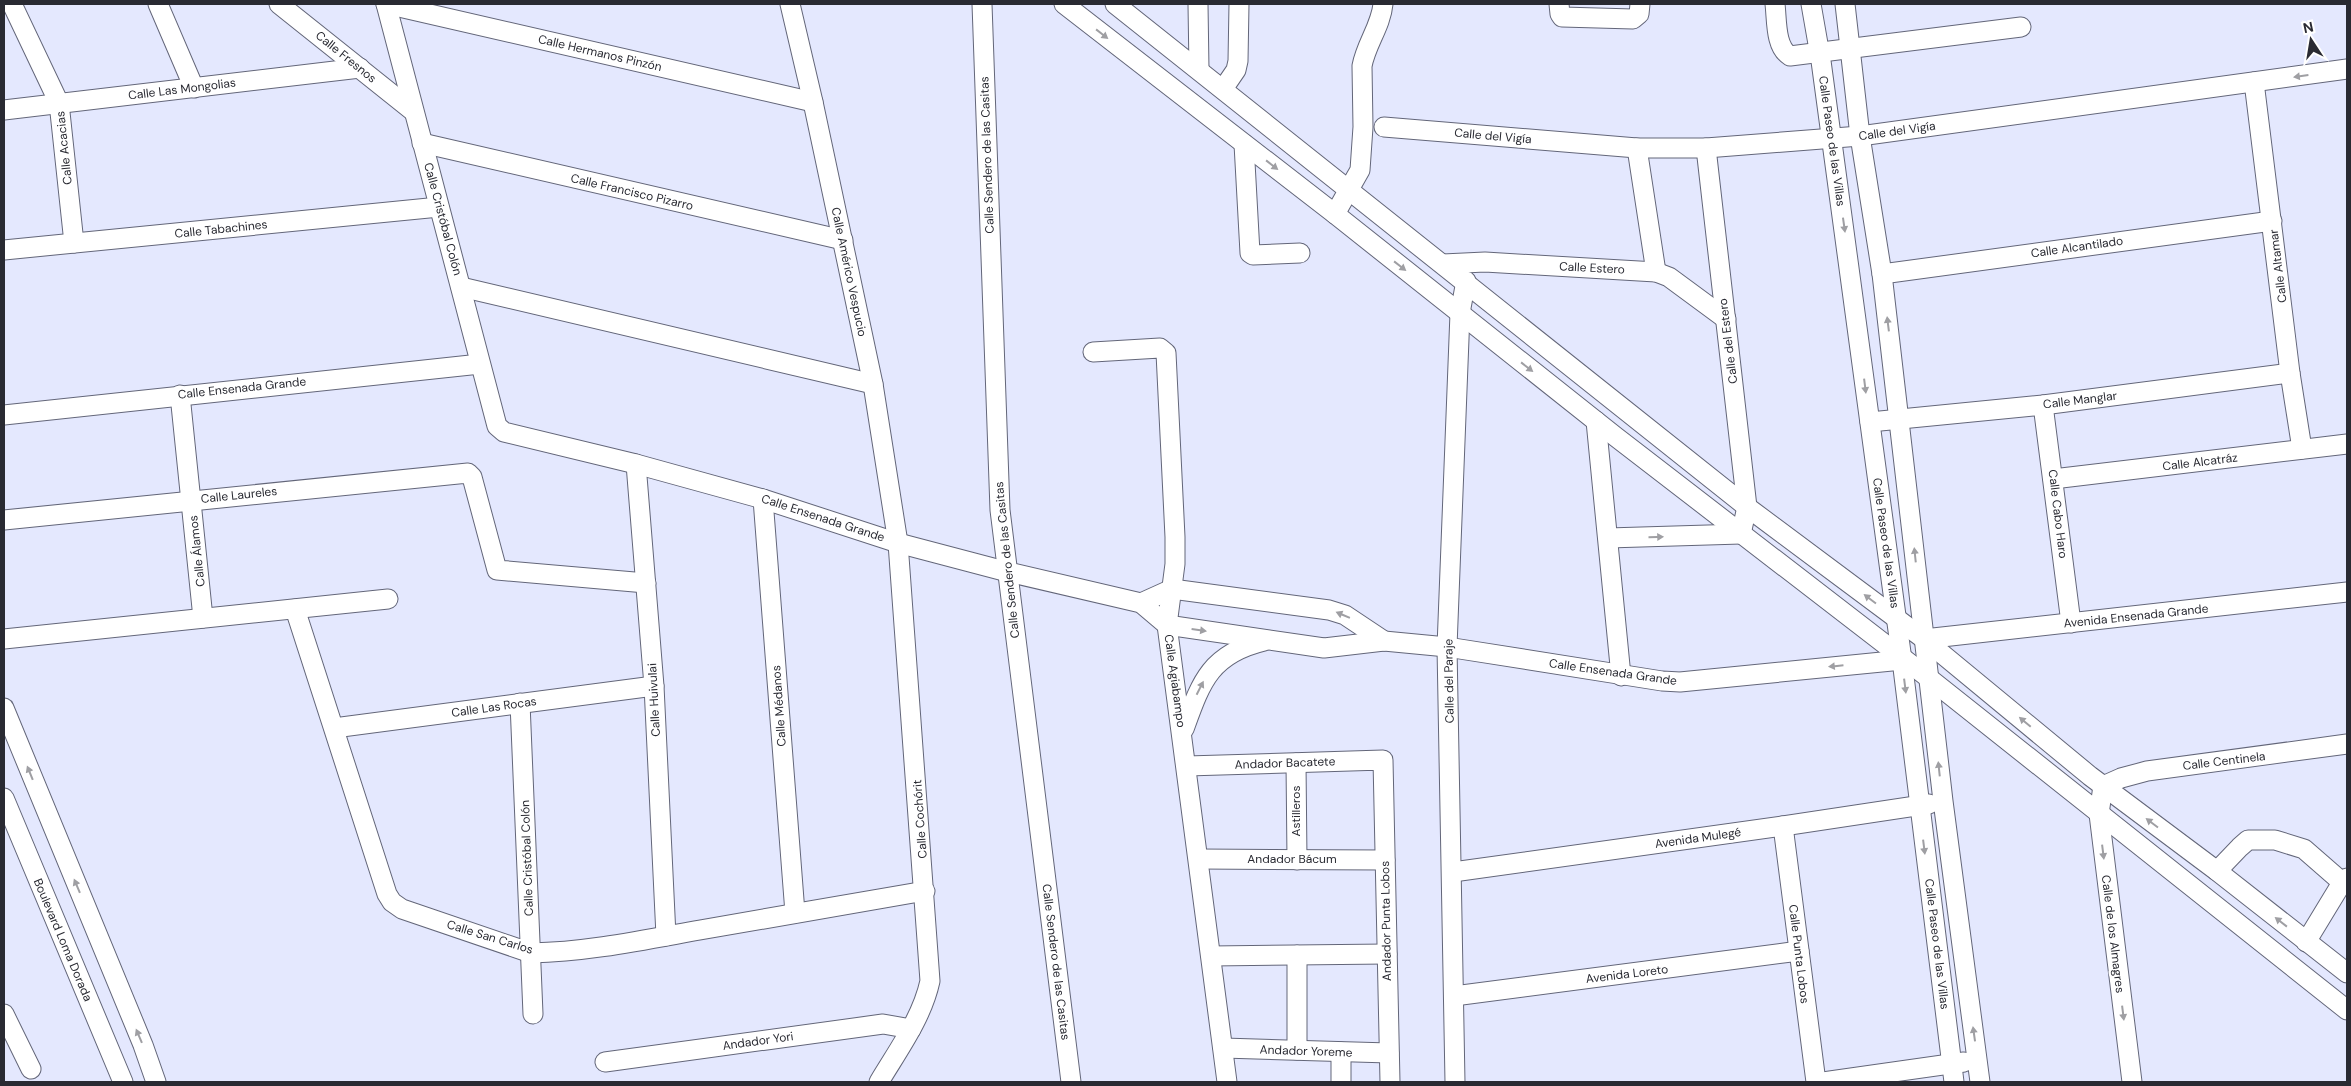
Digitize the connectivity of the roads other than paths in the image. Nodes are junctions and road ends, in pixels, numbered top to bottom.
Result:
1 (12, 4) edge
2 (158, 4) edge
3 (279, 4) edge
4 (386, 4) edge
5 (790, 4) edge
6 (982, 4) edge
7 (1064, 4) edge
8 (1115, 4) edge
9 (1198, 4) edge
10 (1239, 4) edge
11 (1383, 4) edge
12 (1559, 4) edge
13 (1640, 4) edge
14 (1775, 4) edge
15 (1811, 4) edge
16 (1844, 4) edge
17 (2021, 27) dead end
18 (1850, 50) junction
19 (1820, 52) junction
20 (360, 68) junction
21 (2347, 69) edge
22 (1199, 70) junction
23 (2254, 82) junction
24 (194, 88) junction
25 (1223, 89) junction
26 (813, 102) junction
27 (59, 103) junction
28 (4, 110) edge
29 (413, 111) junction
30 (1384, 127) dead end
31 (1860, 136) junction
32 (1832, 139) junction
33 (422, 143) junction
34 (1244, 144) junction
35 (1638, 148) junction
36 (1706, 148) junction
37 (1351, 189) junction
38 (439, 207) junction
39 (1335, 214) junction
40 (2272, 221) junction
41 (843, 240) junction
42 (74, 243) junction
43 (4, 250) edge
44 (1300, 253) dead end
45 (1443, 264) junction
46 (1656, 272) junction
47 (1882, 274) junction
48 (1466, 281) junction
49 (461, 287) junction
50 (1460, 313) junction
51 (1726, 319) junction
52 (1093, 352) dead end
53 (480, 364) junction
54 (2290, 373) junction
55 (873, 384) junction
56 (180, 395) junction
57 (2043, 405) junction
58 (4, 415) edge
59 (1899, 419) junction
60 (1596, 421) junction
61 (1870, 422) junction
62 (504, 432) joint
63 (2347, 444) edge
64 (2302, 449) junction
65 (636, 464) junction
66 (2054, 479) junction
67 (763, 499) junction
68 (192, 500) junction
69 (1748, 507) junction
70 (4, 520) edge
71 (1741, 534) junction
72 (1608, 538) junction
73 (898, 543) junction
74 (1008, 572) junction
75 (646, 583) junction
76 (1172, 588) junction
77 (2347, 592) edge
78 (388, 599) dead end
79 (1142, 603) junction
80 (295, 609) junction
81 (203, 618) junction
82 (1896, 619) junction
83 (2071, 623) junction
84 (1168, 625) junction
85 (4, 639) edge
86 (1924, 639) junction
87 (1270, 640) junction
88 (1384, 641) junction
89 (1447, 647) junction
90 (1902, 660) junction
91 (1621, 676) junction
92 (1930, 679) junction
93 (654, 686) junction
94 (520, 703) junction
95 (4, 708) edge
96 (334, 728) junction
97 (1182, 733) junction
98 (2347, 744) edge
99 (1383, 760) joint
100 (1296, 763) junction
101 (1187, 766) junction
102 (2104, 786) junction
103 (4, 798) edge
104 (1943, 801) junction
105 (1919, 805) junction
106 (2098, 814) junction
107 (1783, 826) junction
108 (1199, 859) junction
109 (1296, 860) junction
110 (1385, 860) junction
111 (2217, 871) junction
112 (1453, 872) junction
113 (2345, 881) edge
114 (925, 891) junction
115 (795, 913) junction
116 (666, 936) junction
117 (2306, 942) junction
118 (1799, 952) junction
119 (530, 953) junction
120 (1387, 954) junction
121 (1297, 955) junction
122 (1211, 956) junction
123 (2347, 973) edge
124 (1454, 996) junction
125 (2347, 1010) edge
126 (533, 1014) dead end
127 (4, 1016) edge
128 (911, 1029) junction
129 (1223, 1048) junction
130 (1297, 1050) junction
131 (1341, 1052) junction
132 (1389, 1053) junction
133 (1978, 1060) junction
134 (605, 1062) dead end
135 (31, 1069) dead end
136 (1953, 1073) edge
137 (123, 1082) edge
138 (156, 1082) edge
139 (879, 1082) edge
140 (1071, 1082) edge
141 (1227, 1082) edge
142 (1341, 1082) edge
143 (1390, 1082) edge
144 (1455, 1082) edge
145 (1816, 1082) edge
146 (1823, 1082) edge
147 (1980, 1082) edge
148 (2132, 1082) edge

1 - 27 street, Calle Acacias
2 - 24 street
3 - 20 street, Calle Fresnos
4 - 26 street, Calle Hermanos Pinzón
4 - 29 street, Calle Cristóbal Colón
5 - 26 street, Calle Américo Vespucio
6 - 74 street, Calle Sendero de las Casitas
7 -> 34 street
8 - 22 street
9 - 22 street
10 - 25 street
11 - 37 street
12 - 13 street
14 - 19 street
15 - 19 street, Calle Paseo de las Villas
16 - 18 street, Calle Paseo de las Villas
17 - 18 street
18 - 19 street
18 - 31 street, Calle Paseo de las Villas
19 - 32 street, Calle Paseo de las Villas
20 - 24 street, Calle Las Mongolias
20 - 29 street, Calle Fresnos
21 -> 23 street, Calle del Vigía
22 - 25 street
23 - 31 street, Calle del Vigía
23 - 40 street, Calle Altamar
24 - 27 street, Calle Las Mongolias
25 - 37 street
26 - 41 street, Calle Américo Vespucio
27 - 28 street, Calle Las Mongolias
27 - 42 street, Calle Acacias
29 - 33 street, Calle Cristóbal Colón
30 - 35 street, Calle del Vigía
31 - 32 street, Calle del Vigía
31 - 47 street, Calle Paseo de las Villas
32 - 36 street, Calle del Vigía
32 -> 61 street, Calle Paseo de las Villas
33 - 38 street, Calle Cristóbal Colón
33 - 41 street, Calle Francisco Pizarro
34 -> 39 street
34 - 44 street
35 - 36 street, Calle del Vigía
35 - 46 street
36 - 51 street, Calle del Estero
37 - 39 street
37 - 45 street
38 - 42 street, Calle Tabachines
38 - 49 street, Calle Cristóbal Colón
39 -> 50 street
40 - 47 street, Calle Alcantilado
40 - 54 street, Calle Altamar
41 - 55 street, Calle Américo Vespucio
42 - 43 street, Calle Tabachines
45 - 46 street, Calle Estero
45 - 48 street
46 - 51 street, Calle Estero
59 -> 47 street, Calle Paseo de las Villas
48 - 50 street, Calle del Paraje
48 - 69 street
49 - 53 street, Calle Cristóbal Colón
49 - 55 street
50 -> 60 street
50 - 89 street, Calle del Paraje
51 - 69 street, Calle del Estero
52 - 76 street, Calle Agiabampo
53 - 56 street, Calle Ensenada Grande
53 - 62 street, Calle Cristóbal Colón
54 - 57 street, Calle Manglar
54 - 64 street, Calle Altamar
55 - 73 street, Calle Américo Vespucio
56 - 58 street, Calle Ensenada Grande
56 - 68 street, Calle Álamos
57 - 59 street, Calle Manglar
57 - 66 street, Calle Cabo Haro
59 - 61 street, Calle Manglar
86 -> 59 street, Calle Paseo de las Villas
60 - 71 street
60 - 72 street
61 - 82 street, Calle Paseo de las Villas
62 - 65 street, Calle Ensenada Grande
63 - 64 street, Calle Alcatráz
64 - 66 street, Calle Alcatráz
65 - 67 street, Calle Ensenada Grande
65 - 75 street, Calle Huivulai
66 - 83 street, Calle Cabo Haro
67 - 73 street, Calle Ensenada Grande
67 - 115 street, Calle Médanos
68 - 70 street, Calle Laureles
68 - 75 street, Calle Laureles
68 - 81 street, Calle Álamos
69 - 71 street, Calle del Estero
82 -> 69 street
72 -> 71 street
71 - 90 street
72 - 91 street
73 - 74 street, Calle Ensenada Grande
73 - 114 street, Calle Cochórit
74 - 79 street, Calle Ensenada Grande
74 - 140 street, Calle Sendero de las Casitas
75 - 93 street, Calle Huivulai
76 - 79 street
76 - 84 street, Calle Agiabampo
88 -> 76 street, Calle Ensenada Grande
77 - 83 street, Avenida Ensenada Grande
78 - 80 street
79 - 84 street, Calle Ensenada Grande
80 - 81 street
80 - 96 street, Calle San Carlos
81 - 85 street
82 - 86 street
82 - 90 street, Calle Paseo de las Villas
83 - 86 street, Avenida Ensenada Grande
84 -> 87 street, Calle Ensenada Grande
84 - 97 street, Calle Agiabampo
86 - 92 street, Calle Paseo de las Villas
102 -> 86 street
87 - 88 street, Calle Ensenada Grande
97 -> 87 street
88 - 89 street, Calle Ensenada Grande
89 - 91 street, Calle Ensenada Grande
89 - 112 street, Calle del Paraje
90 -> 91 street, Calle Ensenada Grande
90 - 92 street
90 -> 105 street, Calle Paseo de las Villas
104 -> 92 street, Calle Paseo de las Villas
92 - 106 street
93 - 94 street, Calle Las Rocas
93 - 116 street, Calle Huivulai
94 - 96 street, Calle Las Rocas
94 - 119 street, Calle Cristóbal Colón
138 -> 95 street
96 - 119 street, Calle San Carlos
97 - 101 street, Calle Agiabampo
98 - 102 street, Calle Centinela
99 - 100 street, Andador Bacatete
99 - 110 street, Andador Punta Lobos
100 - 101 street, Andador Bacatete
100 - 109 street, Astilleros
101 - 108 street, Calle Agiabampo
102 - 106 street, Calle de los Almagres
111 -> 102 street
103 - 137 street, Boulevard Loma Dorada
104 - 105 street, Avenida Mulegé
133 -> 104 street, Calle Paseo de las Villas
105 - 107 street, Avenida Mulegé
105 -> 136 street, Calle Paseo de las Villas
106 - 125 street
106 -> 148 street, Calle de los Almagres
107 - 112 street, Avenida Mulegé
107 - 118 street, Calle Punta Lobos
108 - 109 street, Andador Bácum
108 - 122 street, Calle Agiabampo
109 - 110 street, Andador Bácum
110 - 120 street, Andador Punta Lobos
111 - 113 street
117 -> 111 street
112 - 124 street, Calle del Paraje
113 - 117 street
114 - 115 street, Calle San Carlos
114 - 128 street, Calle Cochórit
115 - 116 street, Calle San Carlos
116 - 119 street, Calle San Carlos
117 - 123 street
118 - 124 street, Avenida Loreto
118 - 145 street, Calle Punta Lobos
119 - 126 street, Calle Cristóbal Colón
120 - 121 street
120 - 132 street, Andador Punta Lobos
121 - 122 street
121 - 130 street
122 - 129 street, Calle Agiabampo
124 - 144 street, Calle del Paraje
127 - 135 street
128 - 134 street, Andador Yori
128 - 139 street, Calle Cochórit
129 - 130 street, Andador Yoreme
129 - 141 street, Calle Agiabampo
130 - 131 street, Andador Yoreme
131 - 132 street, Andador Yoreme
131 - 142 street
132 - 143 street, Andador Punta Lobos
133 - 136 street
133 - 147 street, Calle Paseo de las Villas
136 - 146 street

